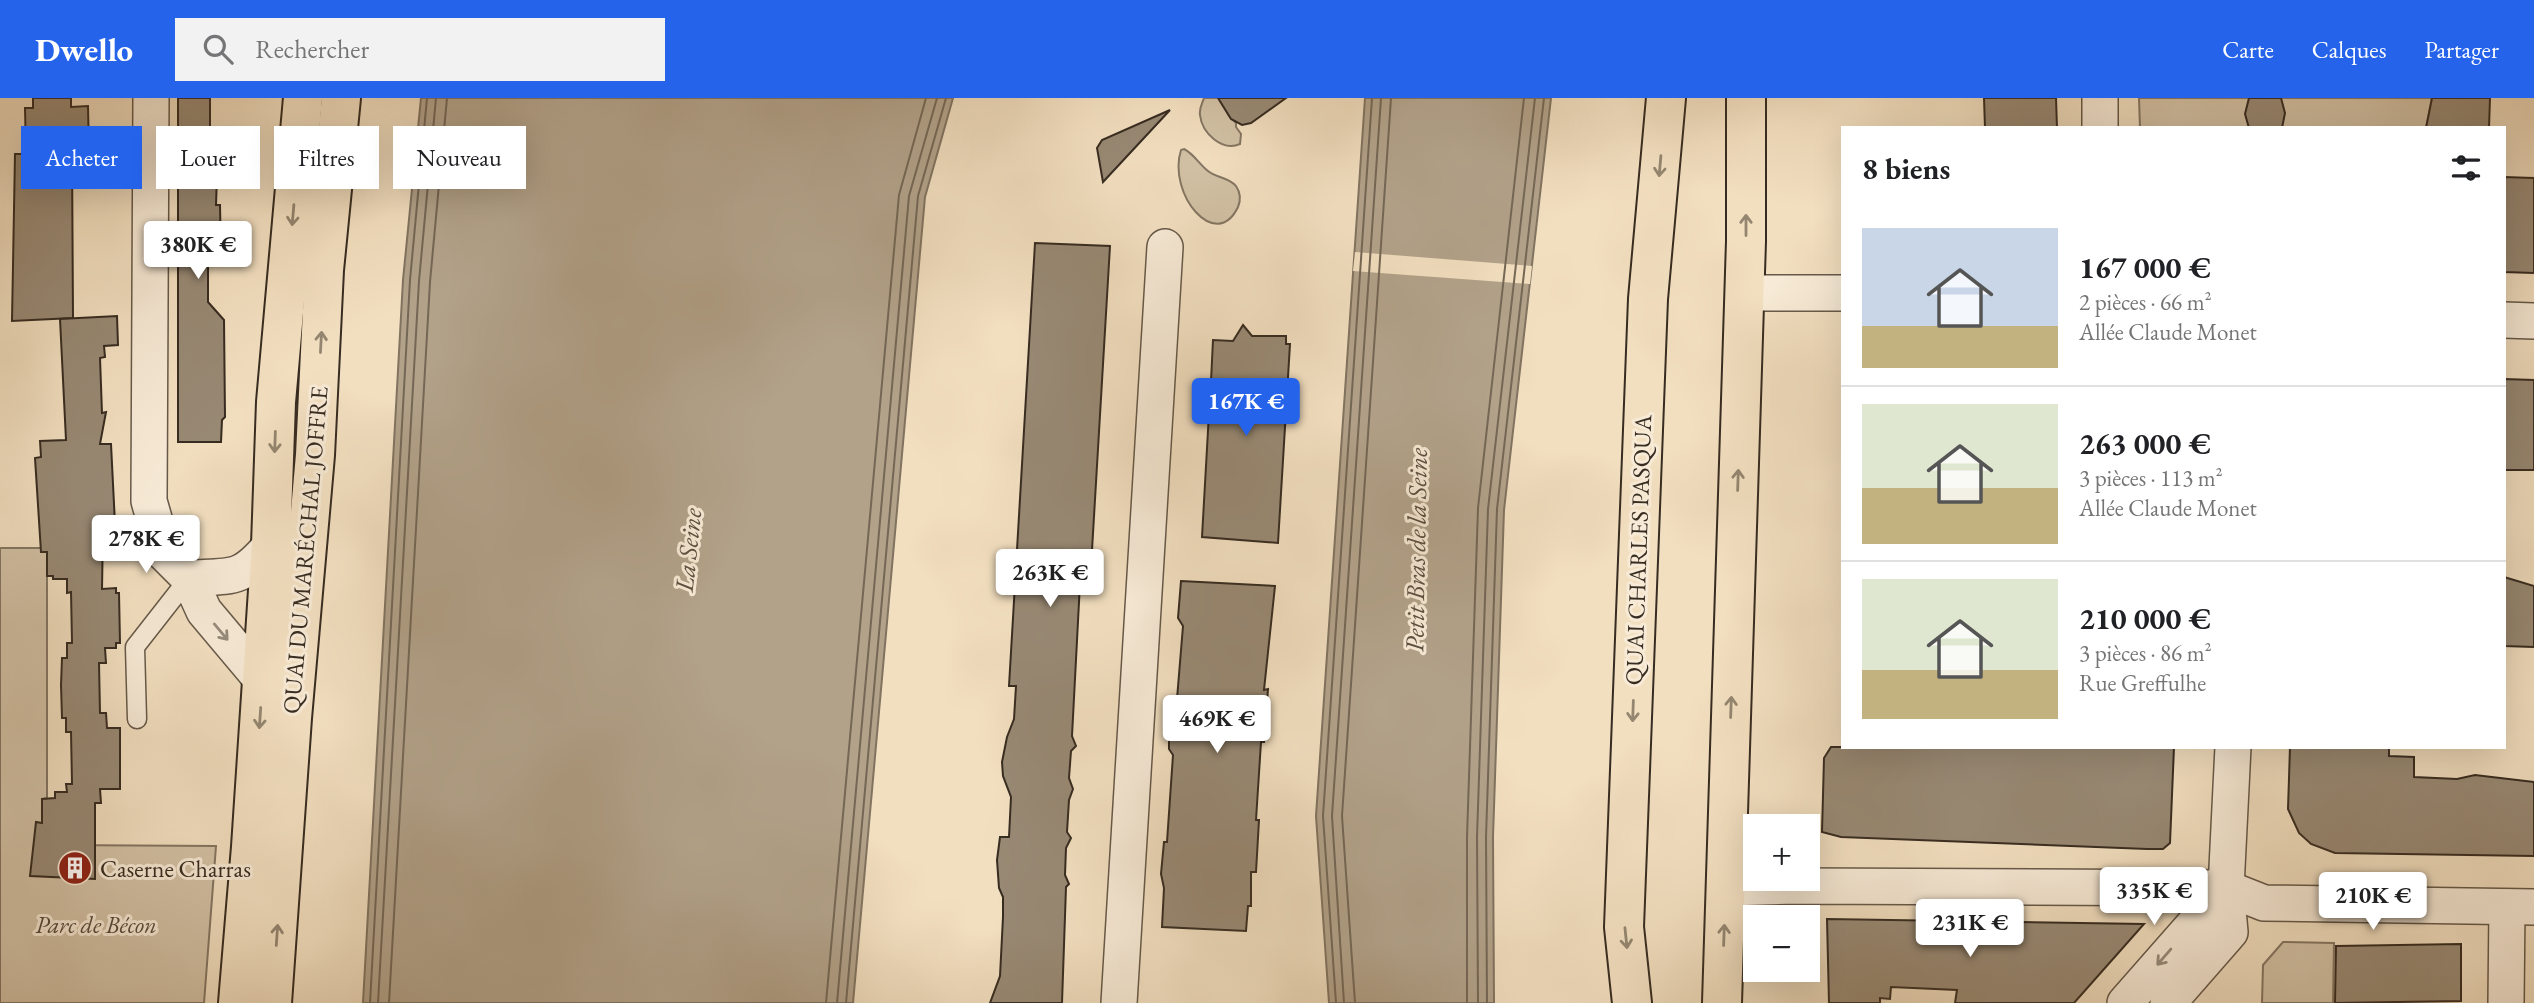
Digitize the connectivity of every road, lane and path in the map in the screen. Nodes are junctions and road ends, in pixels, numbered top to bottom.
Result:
1 (151, 98) edge
2 (303, 98) edge
3 (341, 98) edge
4 (1667, 98) edge
5 (1745, 98) edge
6 (2100, 98) edge
7 (2100, 126) edge
8 (1165, 247) dead end
9 (1744, 293) junction
10 (1841, 293) edge
11 (2506, 320) edge
12 (2534, 321) edge
13 (271, 545) junction
14 (188, 578) junction
15 (262, 680) junction
16 (137, 719) dead end
17 (2233, 749) edge
18 (1726, 888) junction
19 (2226, 888) junction
20 (2520, 907) edge
21 (238, 1003) edge
22 (272, 1003) edge
23 (1119, 1003) edge
24 (1632, 1003) edge
25 (1722, 1003) edge
26 (2125, 1003) edge
27 (2168, 1003) edge
28 (2506, 1003) edge

1 - 14 street
2 -> 13 main road, QUAI DU MARÉCHAL JOFFRE
22 -> 3 main road, QUAI DU MARÉCHAL JOFFRE
4 -> 24 main road, QUAI CHARLES PASQUA
9 -> 5 main road
6 - 7 street
8 - 23 street
9 - 10 street
18 -> 9 main road
11 - 12 street
13 - 14 street
13 - 15 main road, QUAI DU MARÉCHAL JOFFRE
14 -> 15 street
14 - 16 lane
15 -> 21 main road, QUAI DU MARÉCHAL JOFFRE
17 - 19 street
18 - 19 street
25 -> 18 main road
19 - 20 street
19 -> 26 street
19 - 27 street
20 - 28 street

